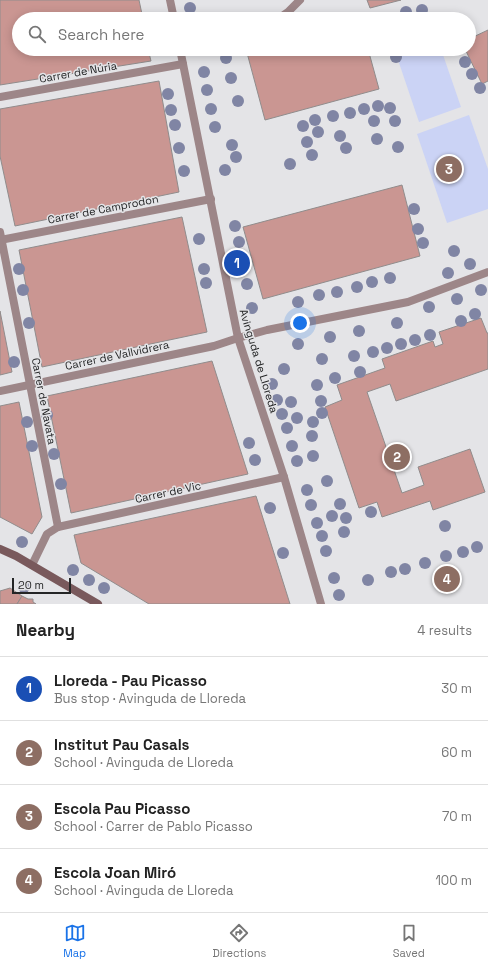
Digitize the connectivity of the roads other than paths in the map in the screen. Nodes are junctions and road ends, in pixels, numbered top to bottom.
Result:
1 (170, 0) edge
2 (300, 0) edge
3 (173, 12) edge
4 (288, 12) edge
5 (181, 56) edge
6 (183, 64) junction
7 (0, 97) edge
8 (211, 198) junction
9 (0, 238) edge
10 (488, 272) edge
11 (238, 338) junction
12 (30, 385) junction
13 (0, 391) edge
14 (284, 477) junction
15 (58, 527) junction
16 (0, 549) edge
17 (32, 565) junction
18 (98, 604) edge
19 (321, 604) edge

1 - 3 street
2 - 4 street
5 - 6 street, Avinguda de Lloreda
6 - 7 street, Carrer de Núria
6 - 8 street, Avinguda de Lloreda
8 - 9 street, Carrer de Camprodon
8 - 11 street, Avinguda de Lloreda
9 - 12 street, Carrer de Navata
10 - 11 street, Carrer de Vallvidrera
11 - 12 street, Carrer de Vallvidrera
11 - 14 street, Avinguda de Lloreda
12 - 13 street, Carrer de Vallvidrera
12 - 15 street, Carrer de Navata
14 - 15 street, Carrer de Vic
14 - 19 street, Avinguda de Lloreda
15 - 17 street
16 - 17 street
17 - 18 street

